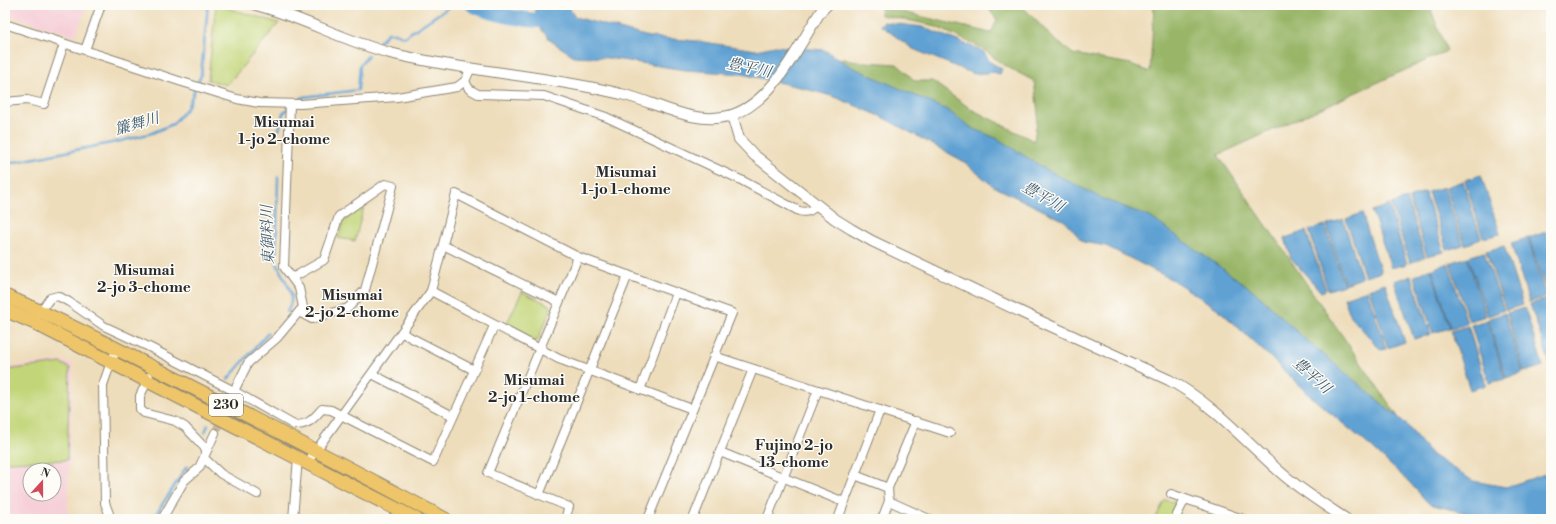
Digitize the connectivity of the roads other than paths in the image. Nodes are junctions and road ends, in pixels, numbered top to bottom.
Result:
1 (101, 5) edge
2 (256, 5) edge
3 (827, 5) edge
4 (5, 24) edge
5 (64, 44) junction
6 (85, 50) junction
7 (471, 68) junction
8 (465, 81) junction
9 (5, 102) edge
10 (290, 104) junction
11 (732, 115) junction
12 (817, 205) junction
13 (443, 245) junction
14 (578, 257) junction
15 (628, 275) junction
16 (292, 278) junction
17 (431, 291) junction
18 (676, 293) junction
19 (5, 296) edge
20 (559, 302) junction
21 (5, 310) edge
22 (41, 311) junction
23 (299, 312) junction
24 (34, 322) junction
25 (494, 326) junction
26 (402, 332) junction
27 (117, 349) junction
28 (539, 349) junction
29 (714, 356) junction
30 (111, 362) junction
31 (156, 369) junction
32 (753, 369) junction
33 (474, 370) junction
34 (589, 371) junction
35 (372, 374) junction
36 (146, 380) junction
37 (640, 390) junction
38 (818, 390) junction
39 (234, 391) junction
40 (692, 409) junction
41 (880, 410) junction
42 (341, 415) junction
43 (453, 416) junction
44 (916, 421) junction
45 (950, 432) dead end
46 (215, 433) tunnel mouth
47 (207, 450) junction
48 (316, 450) junction
49 (720, 452) junction
50 (205, 459) junction
51 (303, 460) junction
52 (855, 475) junction
53 (783, 477) junction
54 (888, 488) junction
55 (257, 494) dead end
56 (1172, 494) dead end
57 (538, 495) junction
58 (1185, 499) junction
59 (889, 501) junction
60 (844, 502) junction
61 (111, 519) edge
62 (162, 519) edge
63 (292, 519) edge
64 (416, 519) edge
65 (445, 519) edge
66 (565, 519) edge
67 (648, 519) edge
68 (693, 519) edge
69 (767, 519) edge
70 (838, 519) edge
71 (882, 519) edge
72 (929, 519) edge
73 (1175, 519) edge
74 (1243, 519) edge
75 (1346, 519) edge

1 - 6 street
2 - 7 street
3 - 11 street
4 - 5 street
5 - 6 street
5 - 9 street
6 - 10 street
7 - 8 street
7 - 11 street
8 - 10 street
8 - 12 street
10 - 16 street
11 - 12 street
12 - 75 street
13 - 14 street
13 - 17 street
13 - 20 street
14 - 15 street
14 - 20 street
15 - 18 street
15 - 34 street
16 - 23 street
16 - 23 street
17 - 25 street
17 - 26 street
18 - 29 street
18 - 37 street
19 - 22 highway, 230
20 - 28 street
21 - 24 highway, 230
22 - 24 street
22 - 27 highway, 230
22 - 39 street
23 - 39 street
24 - 30 highway, 230
25 - 28 street
25 - 33 street
26 - 33 street
26 - 35 street
27 - 30 street
27 - 31 highway, 230
28 - 34 street
28 - 57 street
29 - 32 street
29 - 40 street
30 - 36 highway, 230
30 - 61 street
31 - 36 street
31 - 48 highway, 230
32 - 38 street
32 - 49 street
33 - 43 street
34 - 37 street
34 - 57 street
35 - 42 street
35 - 43 street
36 - 47 street
36 - 51 highway, 230
37 - 40 street
38 - 41 street
38 - 53 street
39 - 42 street
40 - 67 street
41 - 44 street
41 - 52 street
42 - 43 street
42 - 48 street
44 - 45 street
44 - 54 street
46 - 47 street
47 - 50 street
48 - 51 street
48 - 65 highway, 230
49 - 53 street
49 - 68 street
50 - 55 street
50 - 62 street
51 - 63 street
51 - 64 highway, 230
52 - 54 street
52 - 60 street
53 - 60 street
53 - 69 street
54 - 59 street
56 - 58 street
57 - 66 street
58 - 73 street
58 - 74 street
59 - 71 street
59 - 72 street
60 - 70 street

